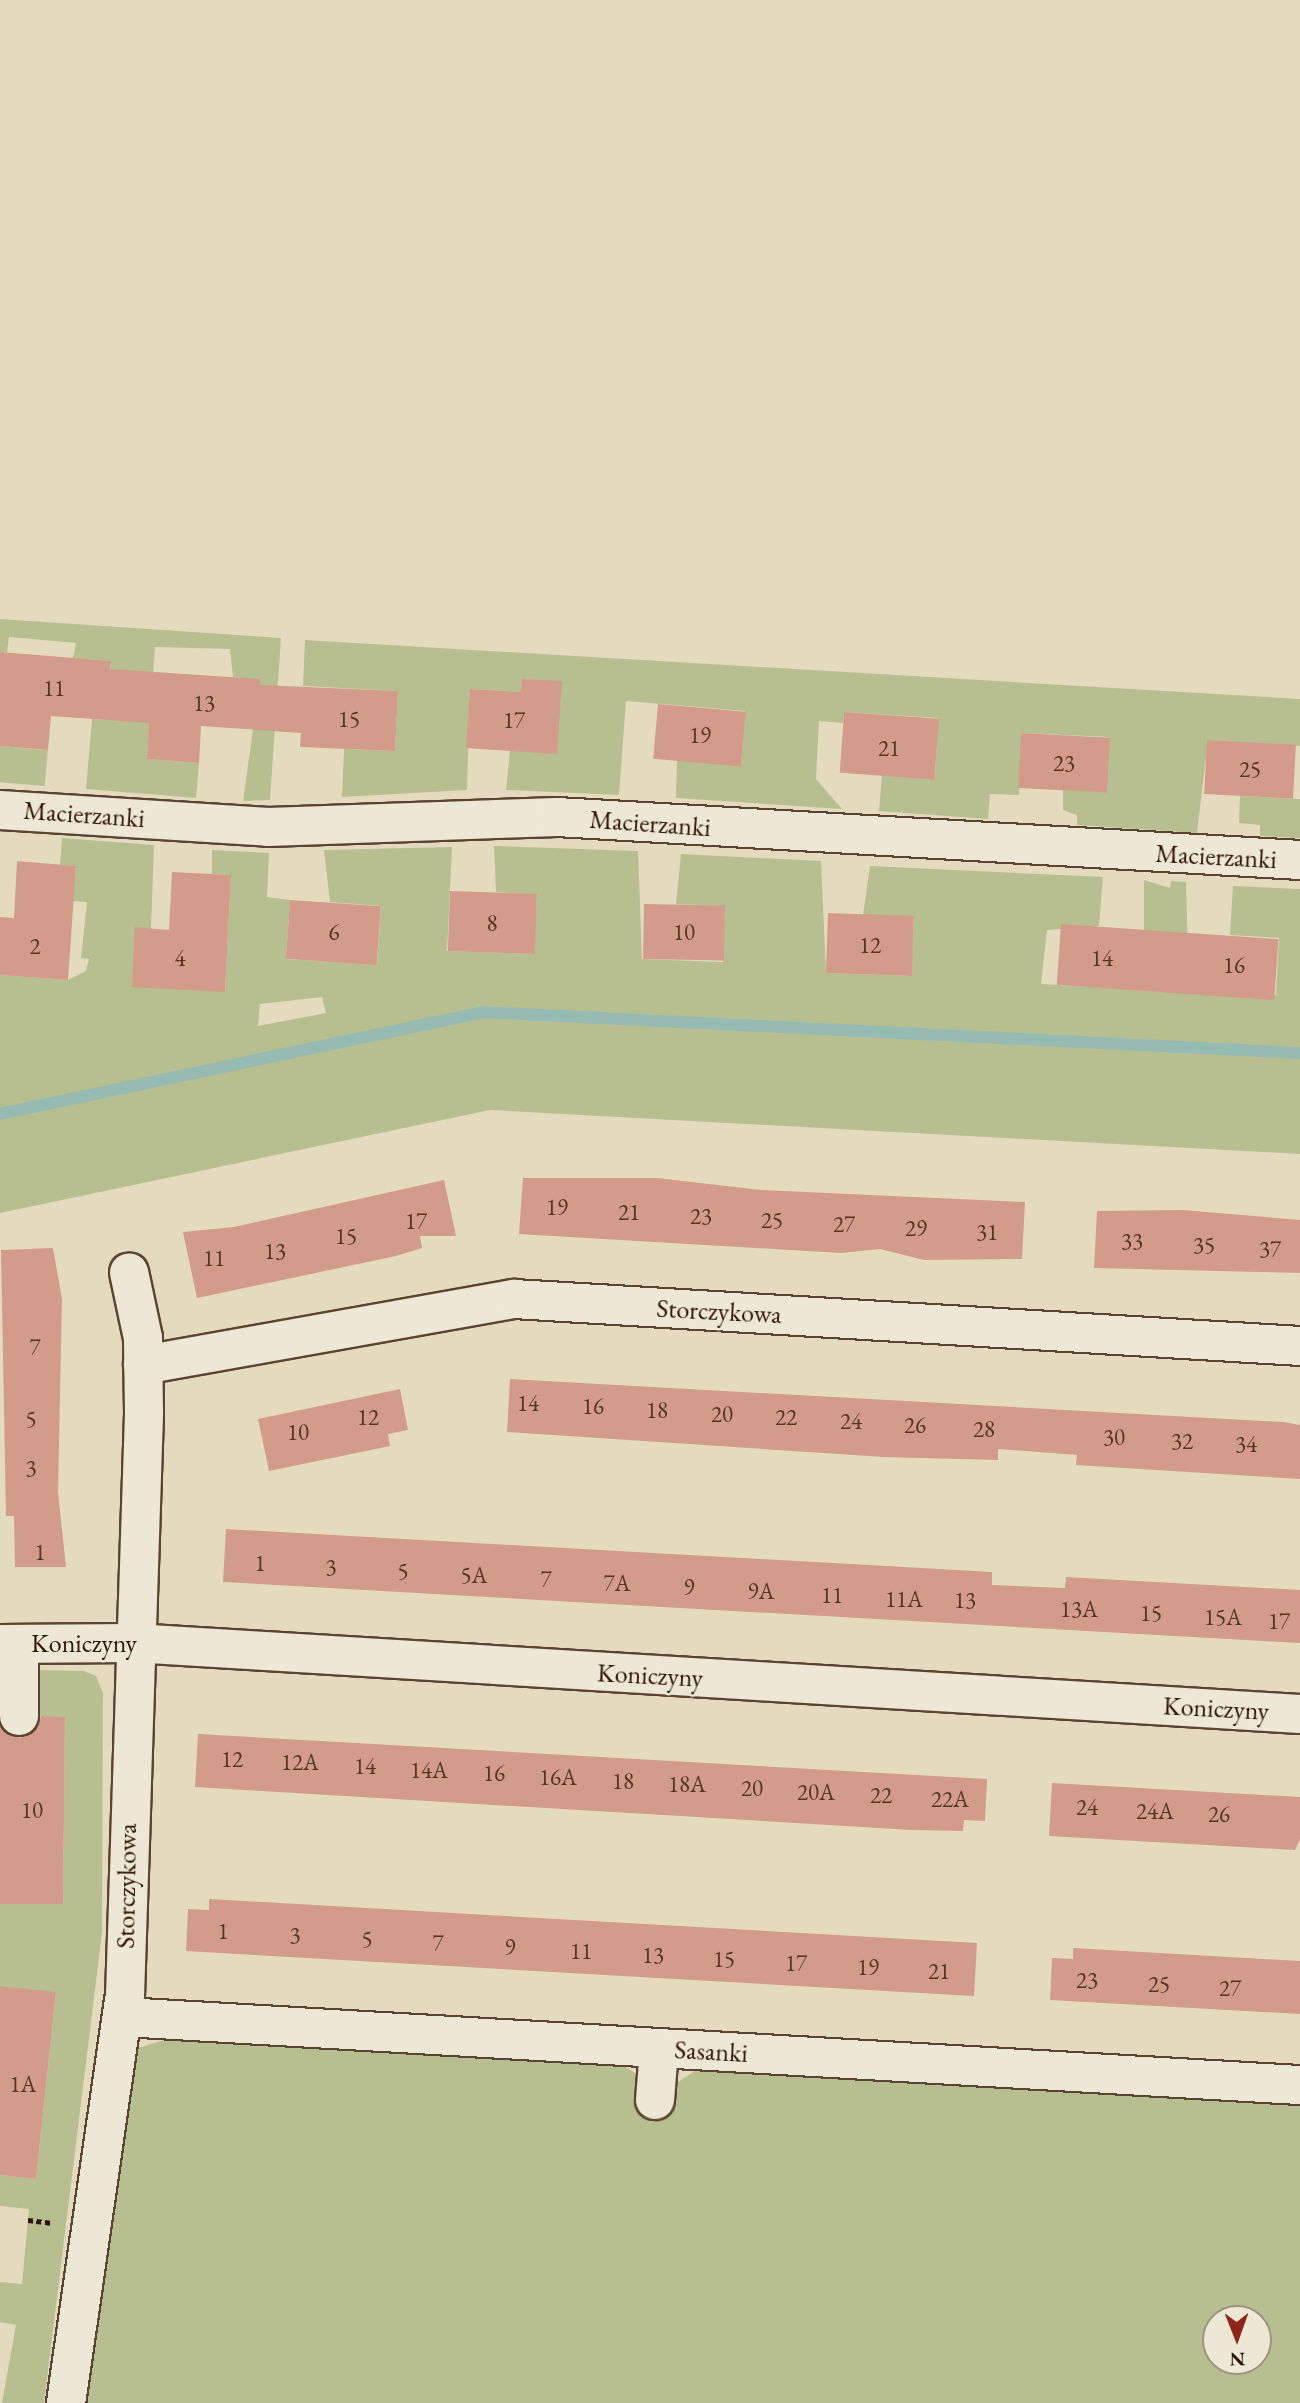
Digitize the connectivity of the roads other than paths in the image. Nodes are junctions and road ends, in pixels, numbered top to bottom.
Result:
1 (0, 810) edge
2 (1300, 860) edge
3 (129, 1272) dead end
4 (1300, 1346) edge
5 (144, 1365) junction
6 (133, 1643) junction
7 (9, 1644) edge
8 (1300, 1714) edge
9 (19, 1716) dead end
10 (123, 2017) junction
11 (659, 2049) junction
12 (1300, 2085) edge
13 (655, 2100) dead end
14 (66, 2403) edge

1 - 2 street, Macierzanki
3 - 5 street, Storczykowa
4 - 5 street, Storczykowa
5 - 6 street, Storczykowa
6 - 7 street, Koniczyny
6 - 8 street, Koniczyny
6 - 10 street, Storczykowa
7 - 9 street
10 - 11 street, Sasanki
10 - 14 street, Storczykowa
11 - 12 street, Sasanki
11 - 13 street

